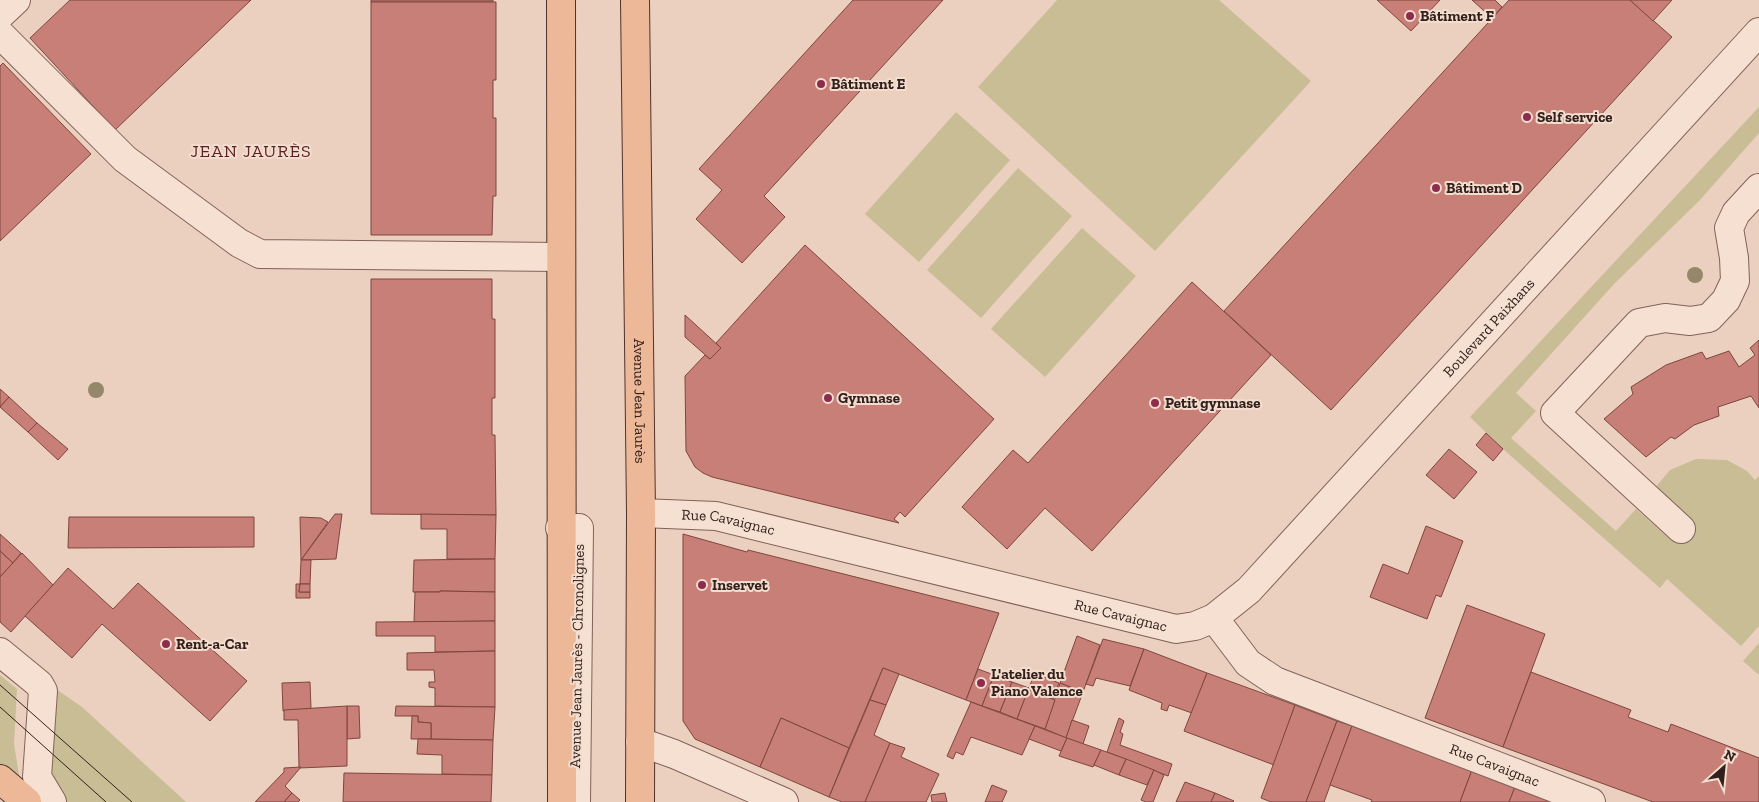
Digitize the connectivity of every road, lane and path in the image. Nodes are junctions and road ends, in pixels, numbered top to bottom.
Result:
1 (16, 0) edge
2 (561, 0) edge
3 (635, 0) edge
4 (0, 15) edge
5 (1759, 32) edge
6 (0, 34) edge
7 (1759, 188) edge
8 (561, 258) junction
9 (641, 513) junction
10 (560, 528) junction
11 (1682, 529) dead end
12 (1214, 618) junction
13 (0, 652) edge
14 (640, 742) junction
15 (0, 779) edge
16 (27, 802) edge
17 (52, 802) edge
18 (562, 802) edge
19 (576, 802) edge
20 (640, 802) edge
21 (784, 802) edge
22 (1591, 802) edge

1 - 4 street
2 - 8 main road
3 - 9 main road, Avenue Jean Jaurès
5 - 12 street, Boulevard Paixhans
6 - 8 street
7 - 11 street
8 - 10 main road
9 - 12 street, Rue Cavaignac
9 - 14 main road, Avenue Jean Jaurès
10 - 18 main road
10 - 19 street, Avenue Jean Jaurès - Chronolignes
12 - 22 street, Rue Cavaignac
13 - 17 street
14 - 20 main road, Avenue Jean Jaurès
14 - 21 street
15 - 16 main road

